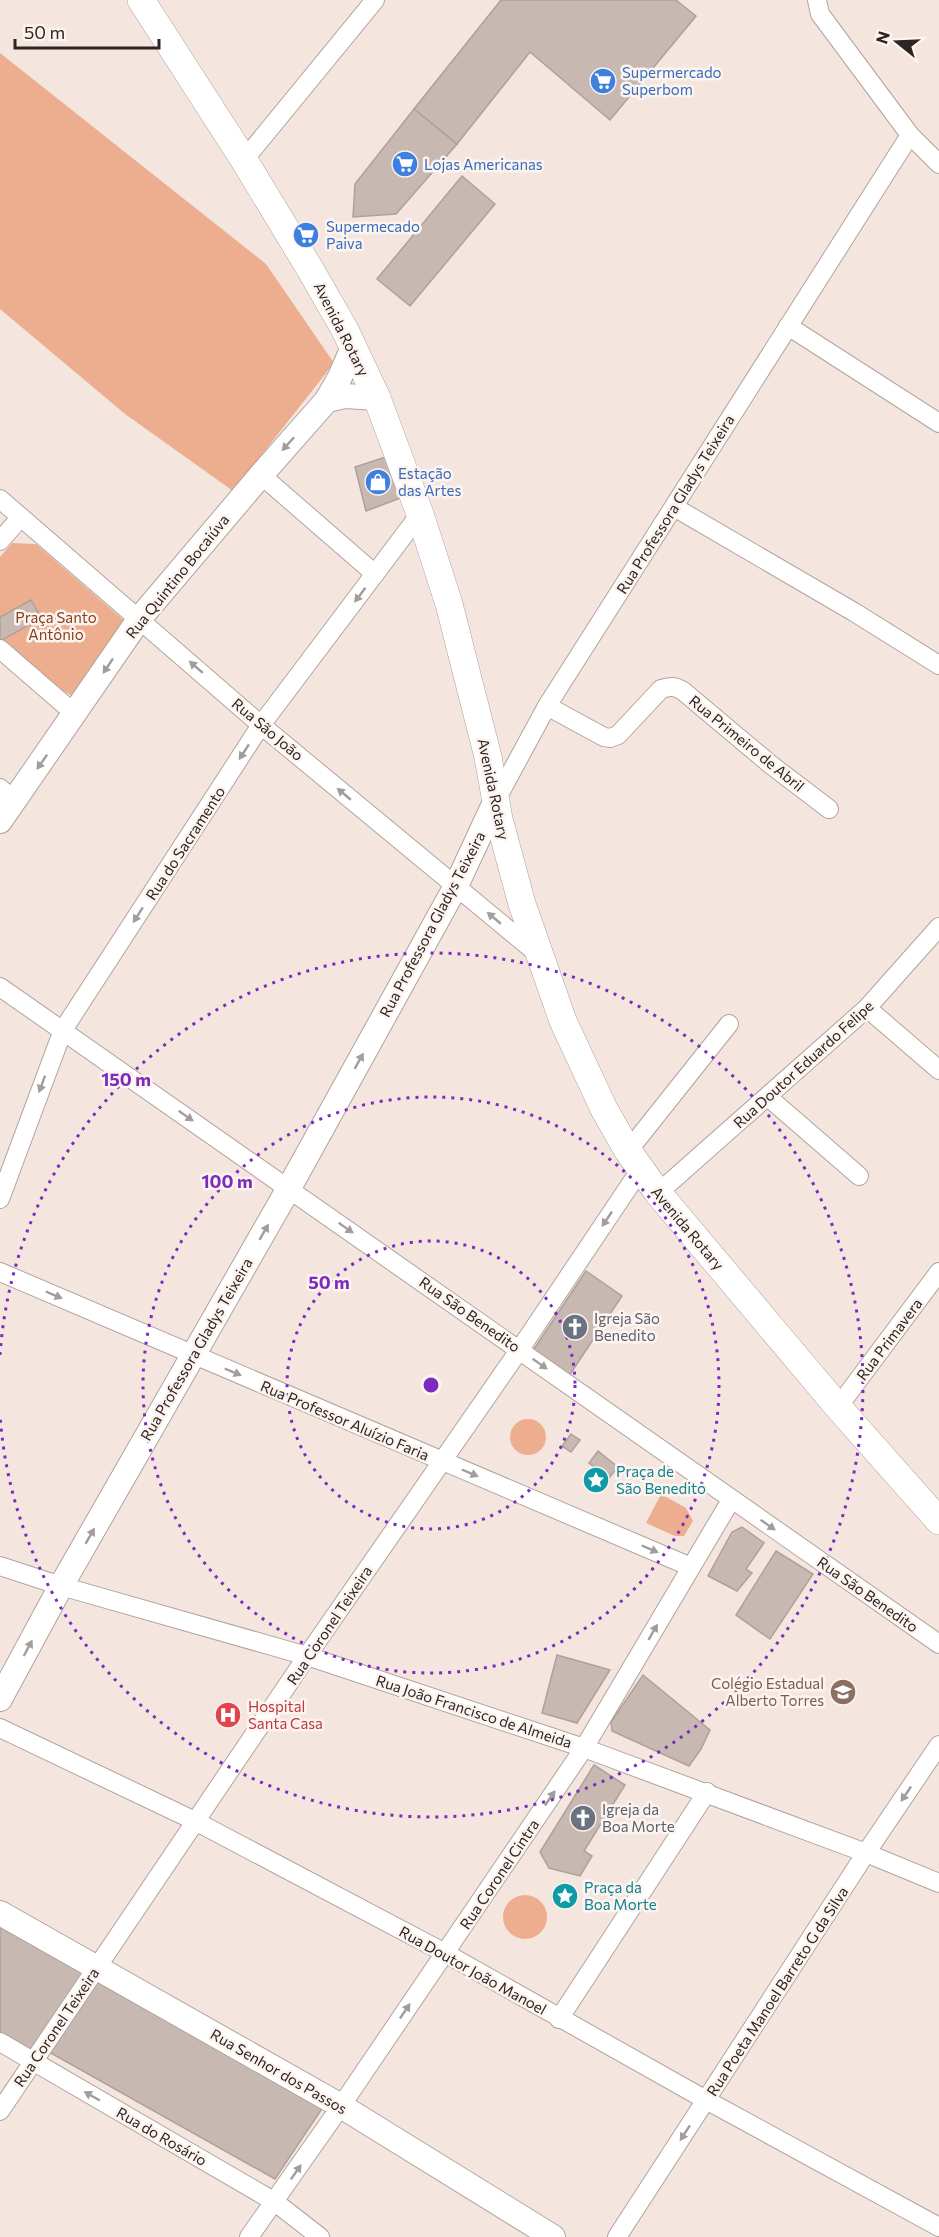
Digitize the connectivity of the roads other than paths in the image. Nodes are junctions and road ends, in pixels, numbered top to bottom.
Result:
1 (141, 0) edge
2 (375, 0) edge
3 (817, 0) edge
4 (910, 135) junction
5 (244, 160) junction
6 (939, 164) edge
7 (788, 326) junction
8 (352, 347) junction
9 (376, 398) junction
10 (327, 400) junction
11 (939, 423) edge
12 (261, 475) junction
13 (0, 499) edge
14 (674, 507) junction
15 (420, 514) junction
16 (21, 518) junction
17 (0, 541) edge
18 (375, 574) junction
19 (140, 618) junction
20 (0, 649) edge
21 (939, 665) edge
22 (547, 706) junction
23 (75, 714) junction
24 (261, 725) junction
25 (8, 794) edge
26 (495, 802) junction
27 (829, 809) dead end
28 (0, 821) edge
29 (456, 886) junction
30 (939, 927) edge
31 (539, 956) junction
32 (0, 987) edge
33 (867, 1008) junction
34 (729, 1024) dead end
35 (63, 1030) junction
36 (939, 1070) edge
37 (768, 1097) junction
38 (634, 1161) junction
39 (860, 1176) dead end
40 (289, 1188) junction
41 (658, 1193) junction
42 (0, 1199) edge
43 (0, 1272) edge
44 (939, 1272) edge
45 (520, 1349) junction
46 (192, 1355) junction
47 (838, 1407) junction
48 (441, 1461) junction
49 (731, 1500) junction
50 (939, 1521) edge
51 (0, 1566) edge
52 (691, 1567) junction
53 (61, 1587) junction
54 (939, 1644) edge
55 (307, 1656) junction
56 (0, 1700) edge
57 (0, 1728) edge
58 (939, 1745) edge
59 (584, 1748) junction
60 (707, 1792) junction
61 (195, 1821) junction
62 (866, 1852) junction
63 (939, 1883) edge
64 (0, 1913) edge
65 (445, 1953) junction
66 (97, 1967) junction
67 (559, 2019) junction
68 (0, 2042) edge
69 (33, 2062) junction
70 (706, 2100) junction
71 (341, 2106) junction
72 (0, 2111) edge
73 (275, 2202) junction
74 (939, 2227) edge
75 (249, 2237) edge
76 (320, 2237) edge
77 (553, 2237) edge
78 (617, 2237) edge

1 - 5 main road, Avenida Rotary
2 - 5 street
3 - 4 street
4 - 6 street
4 - 7 street, Rua Professora Gladys Teixeira
5 - 8 main road, Avenida Rotary
7 - 11 street
7 - 14 street, Rua Professora Gladys Teixeira
8 - 9 main road, Avenida Rotary
8 - 10 main road, Rua Quintino Bocaiúva
9 - 10 main road
9 - 15 main road, Avenida Rotary
10 -> 12 main road, Rua Quintino Bocaiúva
12 - 18 street
12 - 19 main road, Rua Quintino Bocaiúva
13 - 16 street, Rua São João
14 - 21 street
14 - 22 street, Rua Professora Gladys Teixeira
15 - 18 street, Rua do Sacramento
15 - 26 main road, Avenida Rotary
16 - 17 street
16 - 19 street, Rua São João
18 -> 24 street, Rua do Sacramento
19 -> 23 main road, Rua Quintino Bocaiúva
24 -> 19 street, Rua São João
20 - 23 street
22 - 26 street, Rua Professora Gladys Teixeira
22 - 27 street, Rua Primeiro de Abril
23 -> 25 main road, Rua Quintino Bocaiúva
29 -> 24 street, Rua São João
24 -> 35 street, Rua do Sacramento
25 - 28 main road, Rua Quintino Bocaiúva
26 - 29 main road, Rua Professora Gladys Teixeira
26 - 31 main road, Avenida Rotary
31 -> 29 street, Rua São João
40 -> 29 main road, Rua Professora Gladys Teixeira
30 - 33 street, Rua Doutor Eduardo Felipe
31 - 38 main road, Avenida Rotary
32 - 35 street, Rua São Benedito
33 - 36 street
33 - 37 street, Rua Doutor Eduardo Felipe
34 - 38 street, Rua Coronel Teixeira
35 -> 40 street, Rua São Benedito
35 -> 42 street, Rua do Sacramento
37 - 39 street
37 - 41 street, Rua Doutor Eduardo Felipe
38 - 41 main road, Avenida Rotary
38 -> 45 street, Rua Coronel Teixeira
40 -> 45 street, Rua São Benedito
46 -> 40 main road, Rua Professora Gladys Teixeira
41 - 47 main road, Avenida Rotary
43 -> 46 street, Rua Professor Aluízio Faria
44 - 47 street, Rua Primavera
45 - 48 street, Rua Coronel Teixeira
45 -> 49 street, Rua São Benedito
46 -> 48 street, Rua Professor Aluízio Faria
53 -> 46 main road, Rua Professora Gladys Teixeira
47 - 50 main road, Avenida Rotary
48 -> 52 street, Rua Professor Aluízio Faria
48 - 55 street, Rua Coronel Teixeira
49 - 52 street, Rua Coronel Cintra
49 -> 54 street, Rua São Benedito
51 - 53 street, Rua João Francisco de Almeida
59 -> 52 street, Rua Coronel Cintra
53 - 55 street, Rua João Francisco de Almeida
56 -> 53 main road, Rua Professora Gladys Teixeira
55 - 59 street, Rua João Francisco de Almeida
55 - 61 street, Rua Coronel Teixeira
57 - 61 street, Rua Doutor João Manoel
58 -> 62 street, Rua Poeta Manoel Barreto G da Silva
59 - 60 street, Rua João Francisco de Almeida
65 -> 59 street, Rua Coronel Cintra
60 - 62 street, Rua João Francisco de Almeida
60 - 67 street
61 - 65 street, Rua Doutor João Manoel
61 - 66 street, Rua Coronel Teixeira
62 - 63 street, Rua João Francisco de Almeida
62 - 70 street, Rua Poeta Manoel Barreto G da Silva
64 - 66 main road, Rua Senhor dos Passos
65 - 67 street, Rua Doutor João Manoel
71 -> 65 street, Rua Coronel Cintra
66 - 69 street, Rua Coronel Teixeira
66 - 71 main road, Rua Senhor dos Passos
67 - 70 street, Rua Doutor João Manoel
68 - 69 street, Rua do Rosário
69 - 72 street, Rua Coronel Teixeira
73 -> 69 street, Rua do Rosário
70 - 74 street, Rua Doutor João Manoel
70 -> 78 street, Rua Poeta Manoel Barreto G da Silva
73 -> 71 street, Rua Coronel Cintra
71 - 77 main road, Rua Senhor dos Passos
73 - 75 street, Rua Coronel Cintra
73 - 76 street, Rua do Rosário

